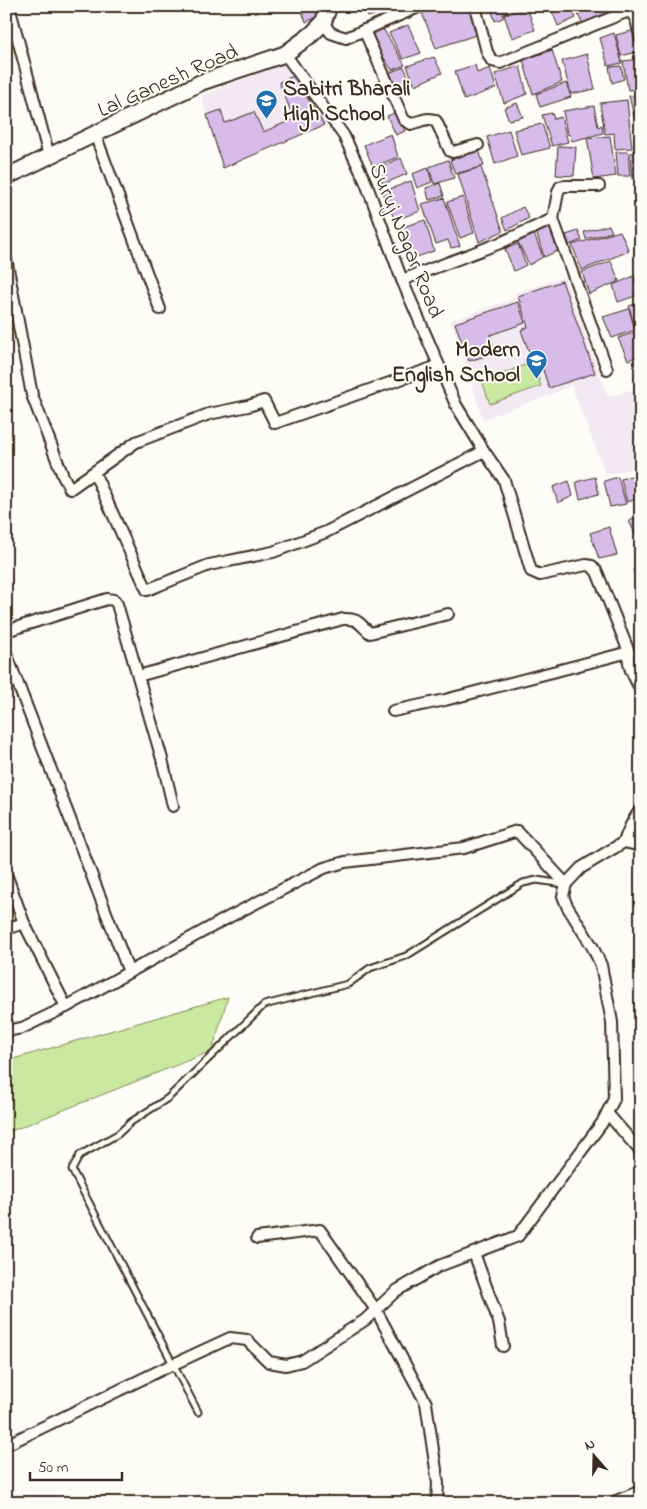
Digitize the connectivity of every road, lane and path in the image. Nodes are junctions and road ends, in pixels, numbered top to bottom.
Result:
1 (9, 6) edge
2 (329, 6) edge
3 (421, 6) edge
4 (475, 6) edge
5 (324, 23) junction
6 (364, 30) junction
7 (641, 39) edge
8 (285, 54) junction
9 (95, 134) junction
10 (478, 144) dead end
11 (49, 156) junction
12 (6, 177) edge
13 (599, 186) dead end
14 (553, 219) junction
15 (6, 258) edge
16 (402, 280) junction
17 (160, 309) dead end
18 (438, 366) junction
19 (607, 369) dead end
20 (484, 451) junction
21 (94, 472) junction
22 (448, 614) dead end
23 (6, 630) edge
24 (629, 652) junction
25 (6, 653) edge
26 (138, 676) junction
27 (641, 690) edge
28 (393, 711) dead end
29 (173, 806) dead end
30 (641, 809) edge
31 (624, 842) junction
32 (641, 846) edge
33 (6, 874) edge
34 (566, 884) junction
35 (24, 923) junction
36 (6, 929) edge
37 (129, 972) junction
38 (66, 1007) junction
39 (6, 1031) edge
40 (607, 1113) junction
41 (641, 1152) edge
42 (257, 1238) dead end
43 (474, 1252) junction
44 (376, 1310) junction
45 (504, 1346) dead end
46 (172, 1364) junction
47 (198, 1412) dead end
48 (6, 1445) edge
49 (641, 1491) edge
50 (436, 1503) edge
51 (611, 1503) edge

1 - 11 street
2 - 5 main road
3 - 6 street
4 - 7 street
5 - 6 street
5 - 8 main road, Lal Ganesh Road
6 - 10 street
8 - 9 main road, Lal Ganesh Road
8 - 16 street, Suruj Nagar Road
9 - 11 main road, Lal Ganesh Road
9 - 17 street
11 - 12 main road, Lal Ganesh Road
13 - 14 street
14 - 16 street
14 - 19 street
15 - 21 street
16 - 18 street, Suruj Nagar Road
18 - 20 street, Suruj Nagar Road
18 - 21 street
20 - 21 street
20 - 24 street, Suruj Nagar Road
22 - 26 street
23 - 26 street
24 - 27 street, Suruj Nagar Road
24 - 28 street
25 - 37 street
26 - 29 street
30 - 31 street
31 - 32 street
31 - 34 street
33 - 35 street
34 - 37 street
34 - 40 street
34 - 46 lane
35 - 36 street
35 - 38 street
37 - 38 street
38 - 39 street
40 - 41 street
40 - 43 street
42 - 44 street
43 - 44 street
43 - 45 street
44 - 46 street
44 - 50 street
46 - 47 lane
46 - 48 street
49 - 51 street

